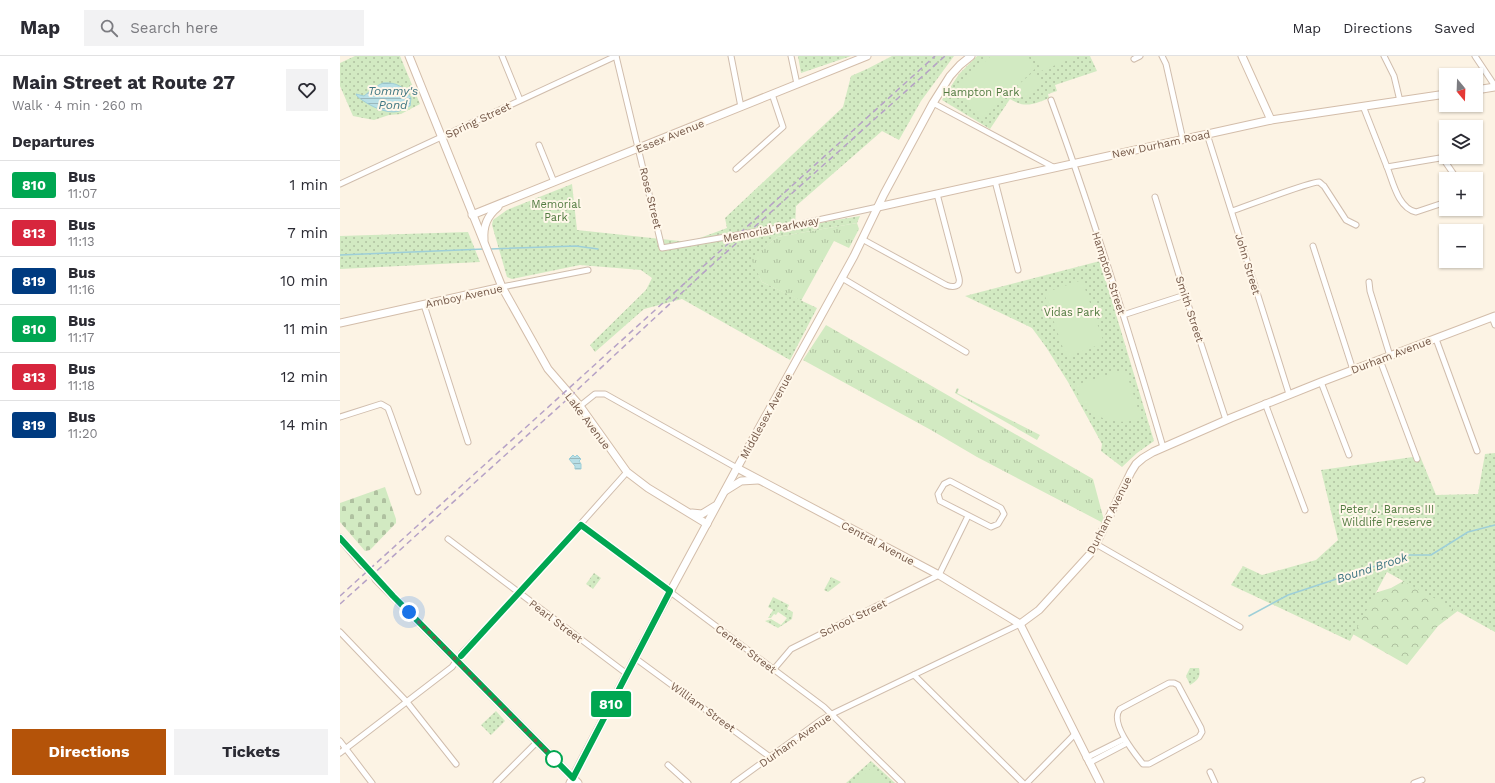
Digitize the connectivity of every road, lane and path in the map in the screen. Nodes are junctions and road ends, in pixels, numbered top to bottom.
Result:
1 (409, 56) edge
2 (502, 56) edge
3 (616, 56) edge
4 (731, 56) edge
5 (791, 56) edge
6 (867, 56) edge
7 (971, 56) edge
8 (1140, 56) edge
9 (1162, 56) edge
10 (1242, 56) edge
11 (1384, 56) edge
12 (1475, 56) edge
13 (1134, 59) dead end
14 (797, 84) junction
15 (1495, 86) edge
16 (1483, 89) edge
17 (772, 94) junction
18 (1439, 95) edge
19 (520, 100) junction
20 (1051, 100) dead end
21 (1400, 101) junction
22 (933, 103) junction
23 (1363, 106) junction
24 (741, 107) junction
25 (1271, 120) junction
26 (1207, 134) junction
27 (440, 137) junction
28 (1184, 140) junction
29 (539, 145) dead end
30 (638, 148) junction
31 (1074, 164) junction
32 (1387, 167) junction
33 (1055, 168) junction
34 (736, 169) dead end
35 (1452, 172) edge
36 (995, 181) junction
37 (554, 182) junction
38 (340, 184) edge
39 (937, 194) junction
40 (1155, 197) dead end
41 (502, 204) junction
42 (1439, 204) edge
43 (878, 207) junction
44 (1232, 211) junction
45 (472, 216) junction
46 (1356, 225) dead end
47 (862, 239) junction
48 (484, 244) junction
49 (1314, 246) dead end
50 (662, 248) joint
51 (588, 270) dead end
52 (1018, 270) dead end
53 (842, 278) junction
54 (1369, 282) dead end
55 (502, 287) junction
56 (1185, 295) junction
57 (424, 305) junction
58 (1123, 315) junction
59 (1494, 317) edge
60 (340, 323) edge
61 (1495, 325) edge
62 (1436, 339) junction
63 (966, 352) dead end
64 (1390, 356) junction
65 (1380, 360) junction
66 (1353, 370) junction
67 (1321, 382) junction
68 (1289, 394) junction
69 (1265, 403) junction
70 (580, 406) junction
71 (340, 417) edge
72 (1226, 420) junction
73 (468, 442) dead end
74 (1163, 447) junction
75 (1477, 451) dead end
76 (1348, 455) dead end
77 (1417, 459) dead end
78 (737, 468) junction
79 (627, 472) junction
80 (762, 481) junction
81 (724, 491) junction
82 (418, 492) dead end
83 (717, 505) junction
84 (1305, 510) dead end
85 (688, 513) junction
86 (968, 516) junction
87 (707, 524) junction
88 (581, 525) junction
89 (340, 538) edge
90 (448, 539) dead end
91 (1096, 544) junction
92 (363, 565) tunnel mouth
93 (939, 575) junction
94 (376, 579) tunnel mouth
95 (670, 591) junction
96 (519, 593) junction
97 (1020, 624) junction
98 (1240, 627) dead end
99 (340, 632) edge
100 (635, 658) junction
101 (457, 660) junction
102 (774, 670) junction
103 (627, 674) junction
104 (914, 675) junction
105 (408, 702) junction
106 (832, 714) junction
107 (1075, 734) junction
108 (340, 741) edge
109 (1126, 741) junction
110 (537, 742) junction
111 (346, 748) junction
112 (340, 753) edge
113 (770, 757) junction
114 (1088, 760) junction
115 (456, 764) dead end
116 (668, 765) dead end
117 (1210, 772) dead end
118 (1422, 780) dead end
119 (574, 781) edge
120 (372, 783) edge
121 (496, 783) edge
122 (688, 783) edge
123 (734, 783) edge
124 (902, 783) edge
125 (1023, 783) edge
126 (1027, 783) edge
127 (1100, 783) edge
128 (1215, 783) edge
129 (1414, 783) edge

1 - 27 street
2 - 19 street
3 - 19 street, Spring Street
3 - 30 street, Rose Street
4 - 24 street
5 - 14 street
6 - 14 street, Essex Avenue
7 - 22 street, Middlesex Avenue
8 - 13 street
9 - 28 street
10 - 25 street
11 - 21 street
12 - 15 street
14 - 17 street, Essex Avenue
15 - 16 street
17 - 24 street, Essex Avenue
17 - 34 street
18 - 21 street, New Durham Road
19 - 27 street, Spring Street
20 - 31 street, Hampton Street
21 - 23 street, New Durham Road
22 - 33 street
22 - 43 street, Middlesex Avenue
23 - 25 street, New Durham Road
23 - 32 street
24 - 30 street, Essex Avenue
25 - 26 street, New Durham Road
26 - 28 street, New Durham Road
26 - 44 street, John Street
27 - 38 street, Spring Street
27 - 45 street
28 - 31 street, New Durham Road
29 - 37 street
30 - 37 street, Essex Avenue
30 - 50 street, Rose Street
31 - 33 street, New Durham Road
31 - 58 street, Hampton Street
32 - 35 street
32 - 42 street
33 - 36 street, New Durham Road
36 - 39 street, New Durham Road
36 - 52 street
37 - 41 street, Essex Avenue
39 - 43 street, New Durham Road
39 - 47 street
40 - 56 street, Smith Street
41 - 45 street, Essex Avenue
41 - 48 street
43 - 47 street, Middlesex Avenue
43 - 50 street, Memorial Parkway
44 - 46 street
44 - 68 street, John Street
45 - 48 street
47 - 53 street, Middlesex Avenue
48 - 55 street, Lake Avenue
49 - 66 street
51 - 55 street, Amboy Avenue
53 - 63 street
53 - 78 street, Middlesex Avenue
54 - 64 street
55 - 57 street, Amboy Avenue
55 - 70 street, Lake Avenue
56 - 58 street
56 - 72 street, Smith Street
57 - 60 street, Amboy Avenue
57 - 73 street
58 - 74 street, Hampton Street
59 - 61 street
59 - 62 street, Durham Avenue
62 - 64 street, Durham Avenue
62 - 75 street
64 - 65 street, Durham Avenue
65 - 66 street, Durham Avenue
65 - 77 street
66 - 67 street, Durham Avenue
67 - 68 street, Durham Avenue
67 - 76 street
68 - 69 street, Durham Avenue
69 - 72 street, Durham Avenue
69 - 84 street
70 - 78 street, Central Avenue
70 - 79 street, Lake Avenue
71 - 82 street
72 - 74 street, Durham Avenue
74 - 91 street, Durham Avenue
78 - 80 street, Central Avenue
78 - 81 street, Middlesex Avenue
79 - 85 street, Lake Avenue
79 - 88 street
80 - 81 street
80 - 93 street, Central Avenue
81 - 83 street, Middlesex Avenue
83 - 85 street
83 - 87 street, Middlesex Avenue
85 - 87 street, Lake Avenue
86 - 86 street
86 - 93 street
87 - 95 street, Middlesex Avenue
88 - 95 street, Center Street
88 - 96 street
89 - 92 street
90 - 96 street, Pearl Street
91 - 97 street, Durham Avenue
91 - 98 street
93 - 97 street, Central Avenue
93 - 102 street, School Street
94 - 101 street
95 - 100 street, Middlesex Avenue
95 - 102 street, Center Street
96 - 101 street
96 - 103 street, Pearl Street
97 - 104 street, Durham Avenue
97 - 107 street
99 - 105 street
100 - 103 street, Middlesex Avenue
100 - 113 street, William Street
101 - 105 street
101 - 110 street
102 - 106 street, Center Street
103 - 119 street, Middlesex Avenue
104 - 106 street, Durham Avenue
104 - 125 street
105 - 111 street
105 - 115 street
106 - 113 street, Durham Avenue
106 - 124 street, Center Street
107 - 114 street
107 - 126 street
108 - 111 street
109 - 109 street
109 - 114 street
110 - 119 street
110 - 121 street
111 - 112 street
111 - 120 street
113 - 123 street, Durham Avenue
114 - 127 street
116 - 122 street
117 - 128 street
118 - 129 street

